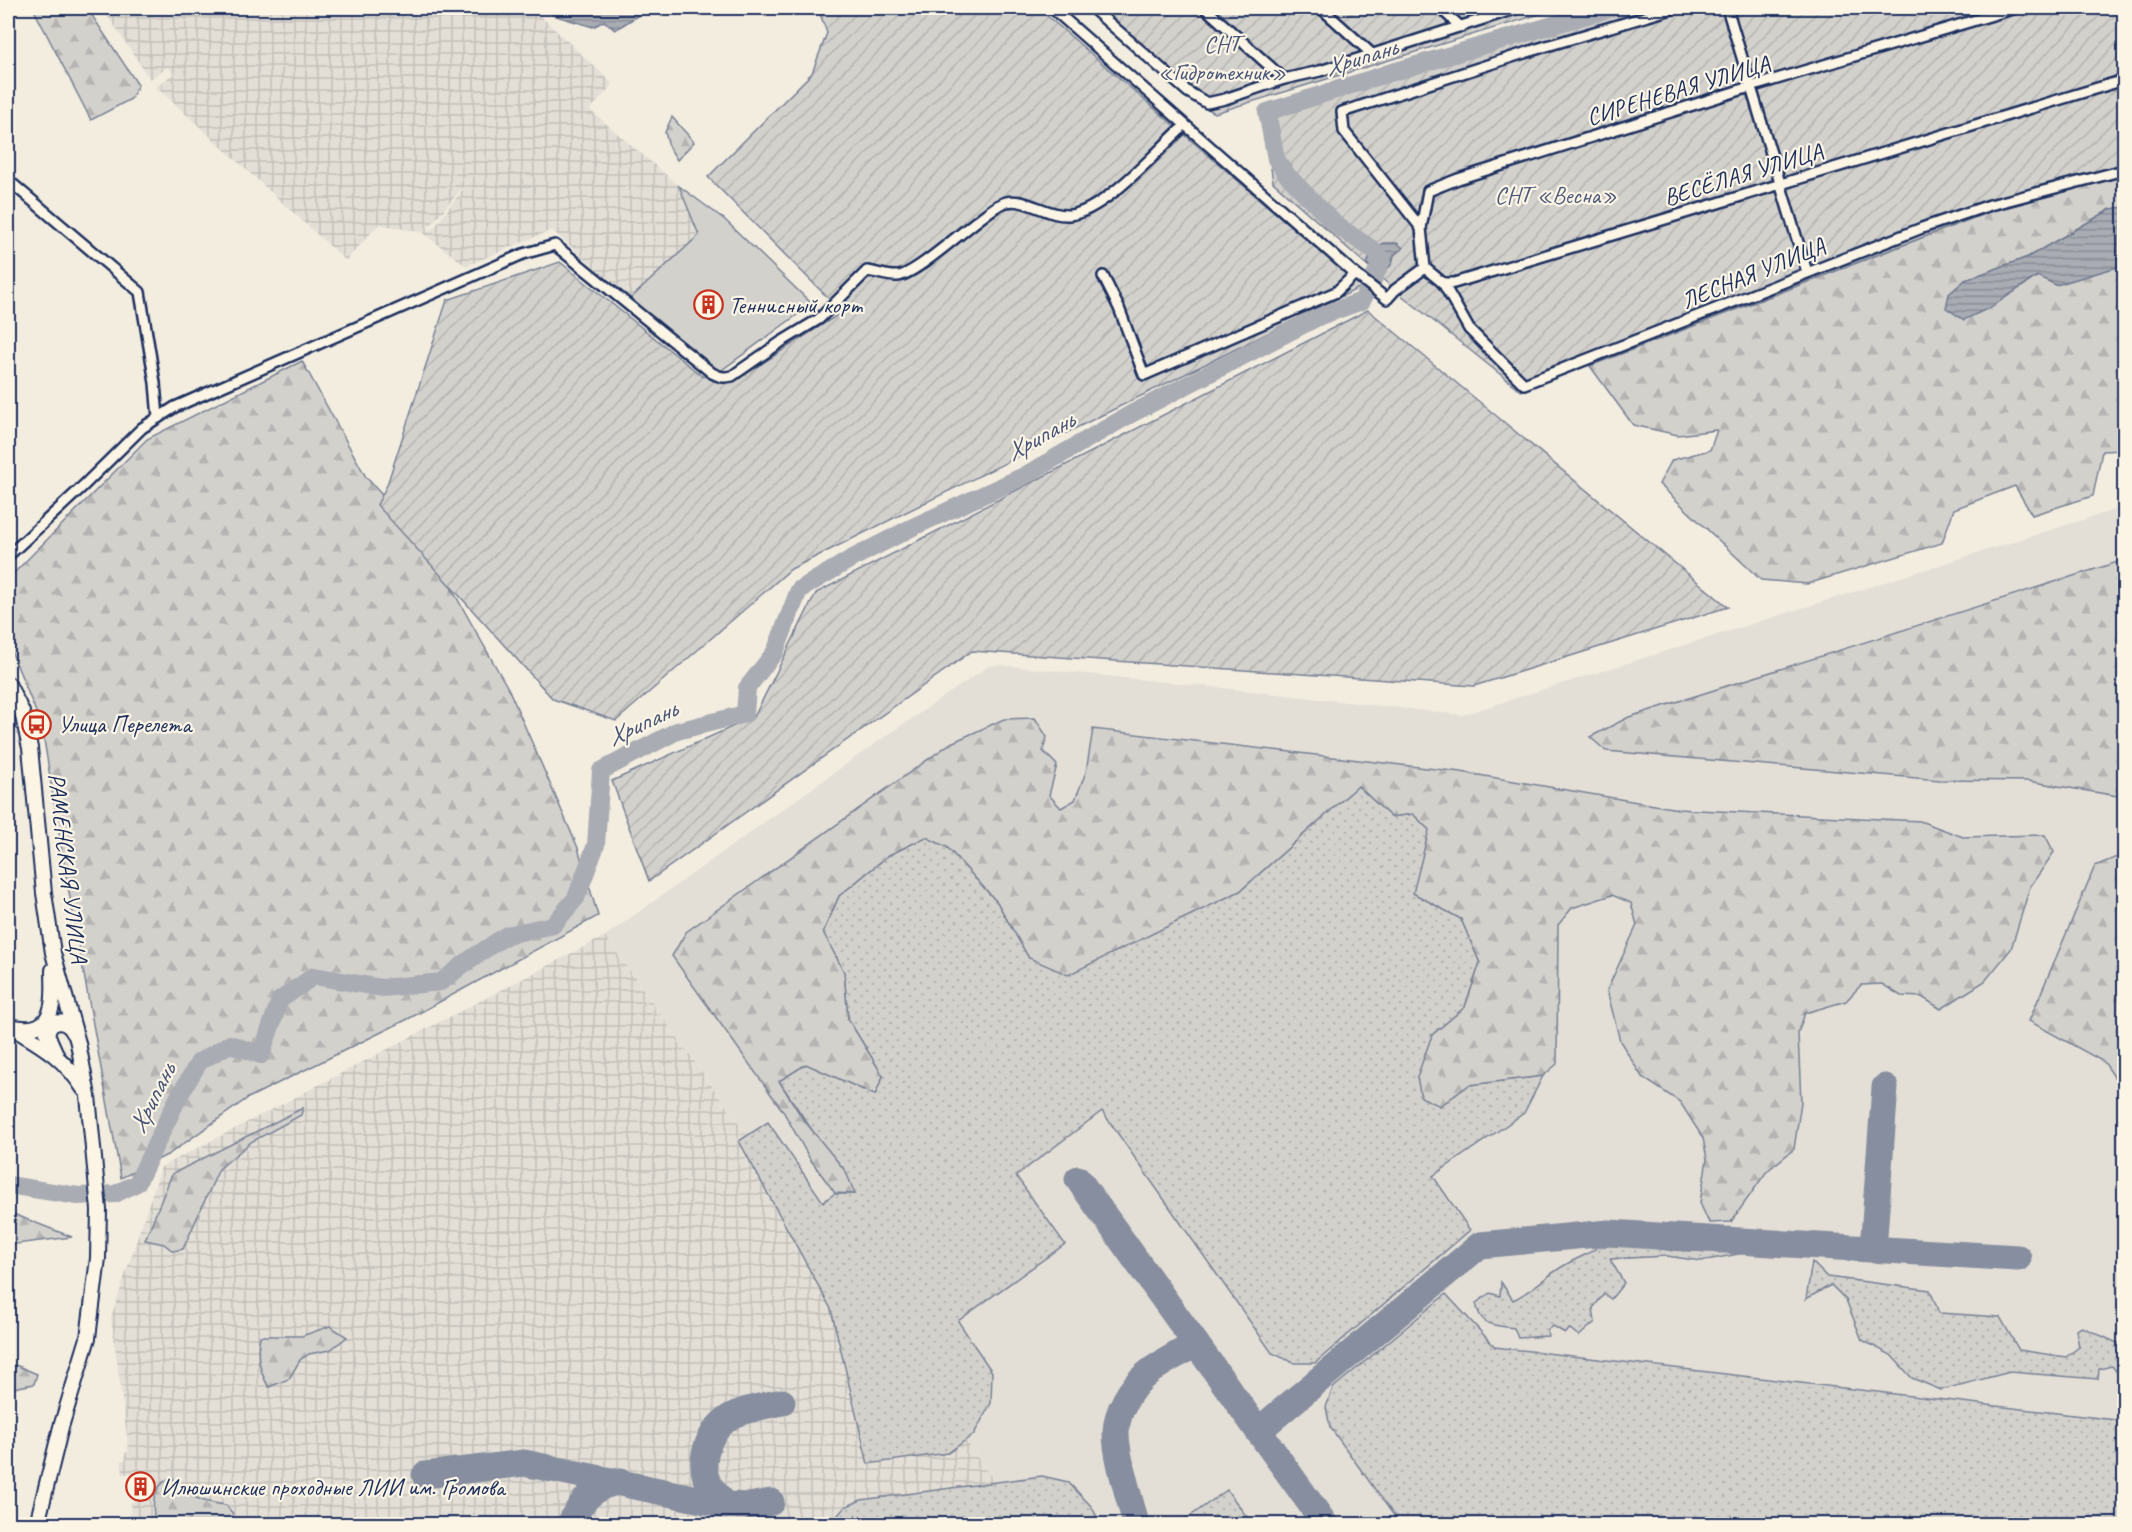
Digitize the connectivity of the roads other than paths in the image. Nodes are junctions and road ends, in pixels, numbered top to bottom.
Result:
1 (1052, 8) edge
2 (1092, 8) edge
3 (1205, 8) edge
4 (1321, 8) edge
5 (1440, 8) edge
6 (1518, 8) edge
7 (1675, 8) edge
8 (1727, 8) edge
9 (2016, 8) edge
10 (2123, 8) edge
11 (2124, 13) edge
12 (1461, 27) junction
13 (1372, 54) junction
14 (1284, 79) junction
15 (2124, 80) edge
16 (1750, 87) junction
17 (1182, 127) junction
18 (2124, 170) edge
19 (8, 180) edge
20 (1782, 184) junction
21 (1421, 228) junction
22 (1425, 268) junction
23 (1807, 272) junction
24 (1355, 274) junction
25 (1104, 276) dead end
26 (1443, 284) junction
27 (158, 418) junction
28 (8, 556) edge
29 (8, 684) edge
30 (52, 953) junction
31 (10, 1026) edge
32 (78, 1043) junction
33 (56, 1054) junction
34 (88, 1096) junction
35 (38, 1524) edge

1 - 17 street
2 - 14 street
3 - 14 street
4 - 13 street
5 - 12 street
6 - 12 street
7 - 21 street
8 - 16 street
9 - 16 street, СИРЕНЕВАЯ УЛИЦА
10 - 11 street
12 - 13 street
13 - 14 street
15 - 20 street, ВЕСЁЛАЯ УЛИЦА
16 - 20 street
16 - 21 street, СИРЕНЕВАЯ УЛИЦА
17 - 24 street
17 - 27 street
18 - 23 street, ЛЕСНАЯ УЛИЦА
19 - 27 street
20 - 23 street
20 - 26 street, ВЕСЁЛАЯ УЛИЦА
21 - 22 street, СИРЕНЕВАЯ УЛИЦА
22 - 24 street
22 - 26 street
23 - 26 street, ЛЕСНАЯ УЛИЦА
24 - 25 street
27 - 28 street
29 - 30 main road, РАМЕНСКАЯ УЛИЦА
30 - 31 main road
30 - 32 main road, РАМЕНСКАЯ УЛИЦА
31 - 33 main road
32 - 33 main road
32 - 34 main road, РАМЕНСКАЯ УЛИЦА
33 - 34 main road
34 - 35 main road, РАМЕНСКАЯ УЛИЦА

